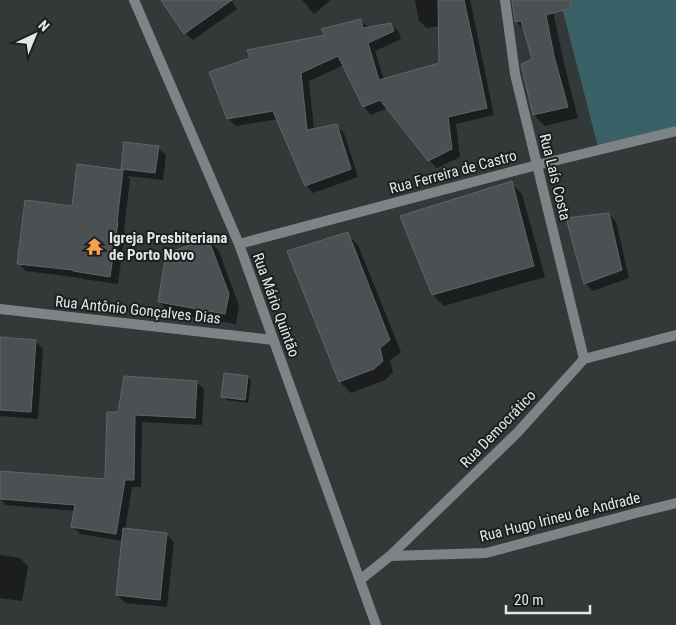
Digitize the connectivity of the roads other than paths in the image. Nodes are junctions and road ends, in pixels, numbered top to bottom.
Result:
1 (134, 0) edge
2 (505, 0) edge
3 (676, 131) edge
4 (537, 165) junction
5 (239, 244) junction
6 (0, 309) edge
7 (676, 335) edge
8 (272, 340) junction
9 (584, 359) junction
10 (676, 503) edge
11 (390, 556) junction
12 (360, 580) junction
13 (376, 625) edge

1 - 5 street, Rua Mário Quintão
2 - 4 street, Rua Laís Costa
3 - 4 street, Rua Ferreira de Castro
4 - 5 street, Rua Ferreira de Castro
4 - 9 street, Rua Laís Costa
5 - 8 street, Rua Mário Quintão
6 - 8 street, Rua Antônio Gonçalves Dias
7 - 9 street
8 - 12 street, Rua Mário Quintão
9 - 11 street, Rua Democrático
10 - 11 street, Rua Hugo Irineu de Andrade
11 - 12 street, Rua Democrático
12 - 13 street, Rua Mário Quintão

